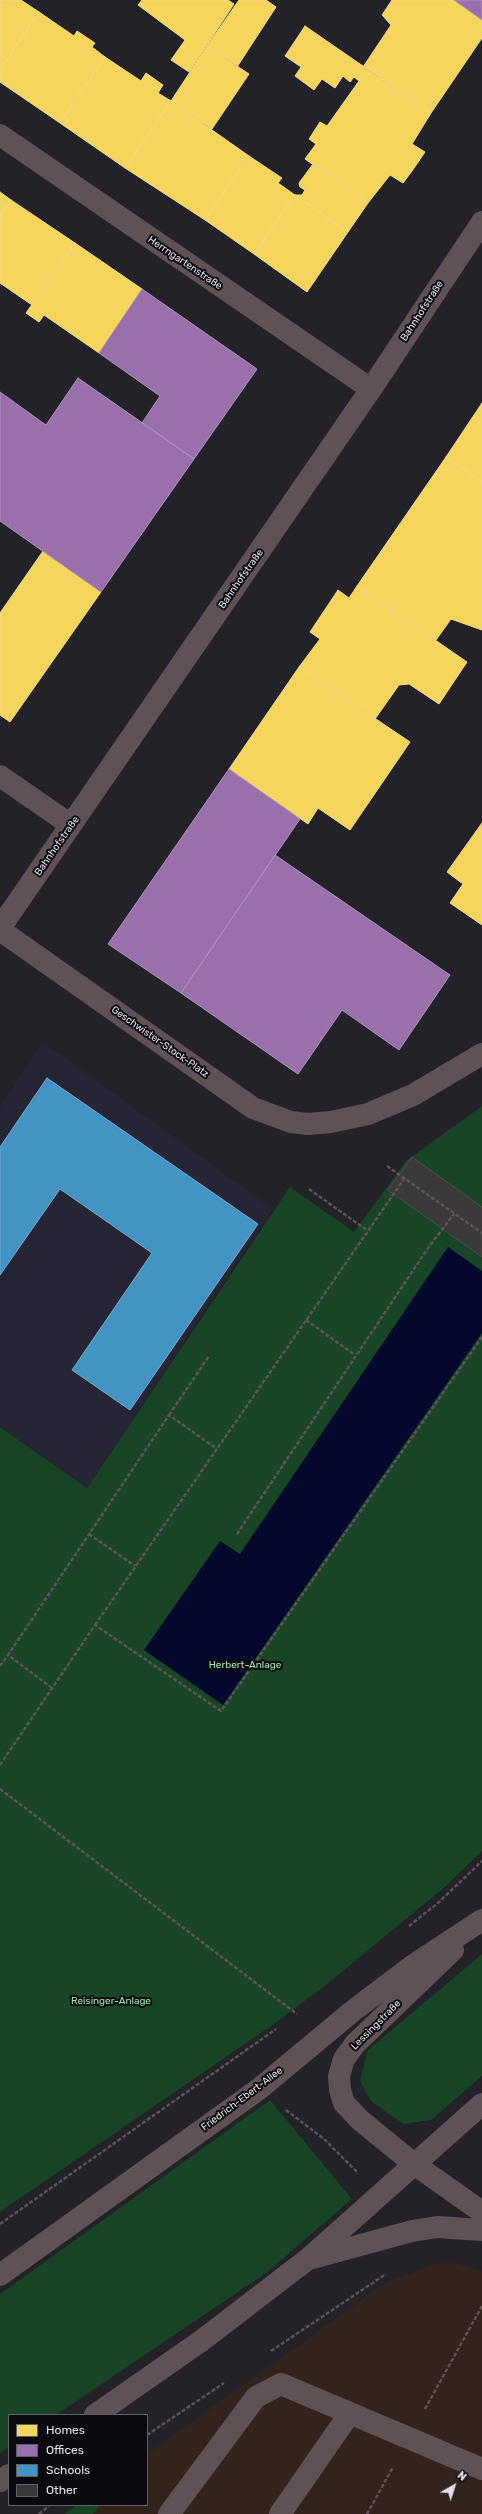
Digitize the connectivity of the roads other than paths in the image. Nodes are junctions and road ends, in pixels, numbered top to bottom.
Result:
1 (0, 135) edge
2 (481, 223) edge
3 (371, 389) junction
4 (0, 776) edge
5 (71, 825) junction
6 (0, 929) edge
7 (482, 1054) edge
8 (482, 1921) edge
9 (482, 2104) edge
10 (414, 2164) junction
11 (482, 2212) edge
12 (482, 2230) edge
13 (308, 2259) junction
14 (0, 2275) edge
15 (350, 2413) junction
16 (97, 2414) edge
17 (482, 2469) edge
18 (169, 2514) edge
19 (280, 2514) edge

1 - 3 street, Herrngartenstraße
2 - 3 street, Bahnhofstraße
3 - 5 street, Bahnhofstraße
4 - 5 street
5 - 6 street, Bahnhofstraße
6 - 7 street, Geschwister-Stock-Platz
8 - 10 street, Lessingstraße
8 - 14 street, Friedrich-Ebert-Allee
9 - 10 street
10 - 11 street, Lessingstraße
10 - 13 street
12 - 13 street
13 - 16 street
15 - 17 street
15 - 18 street
15 - 19 street

